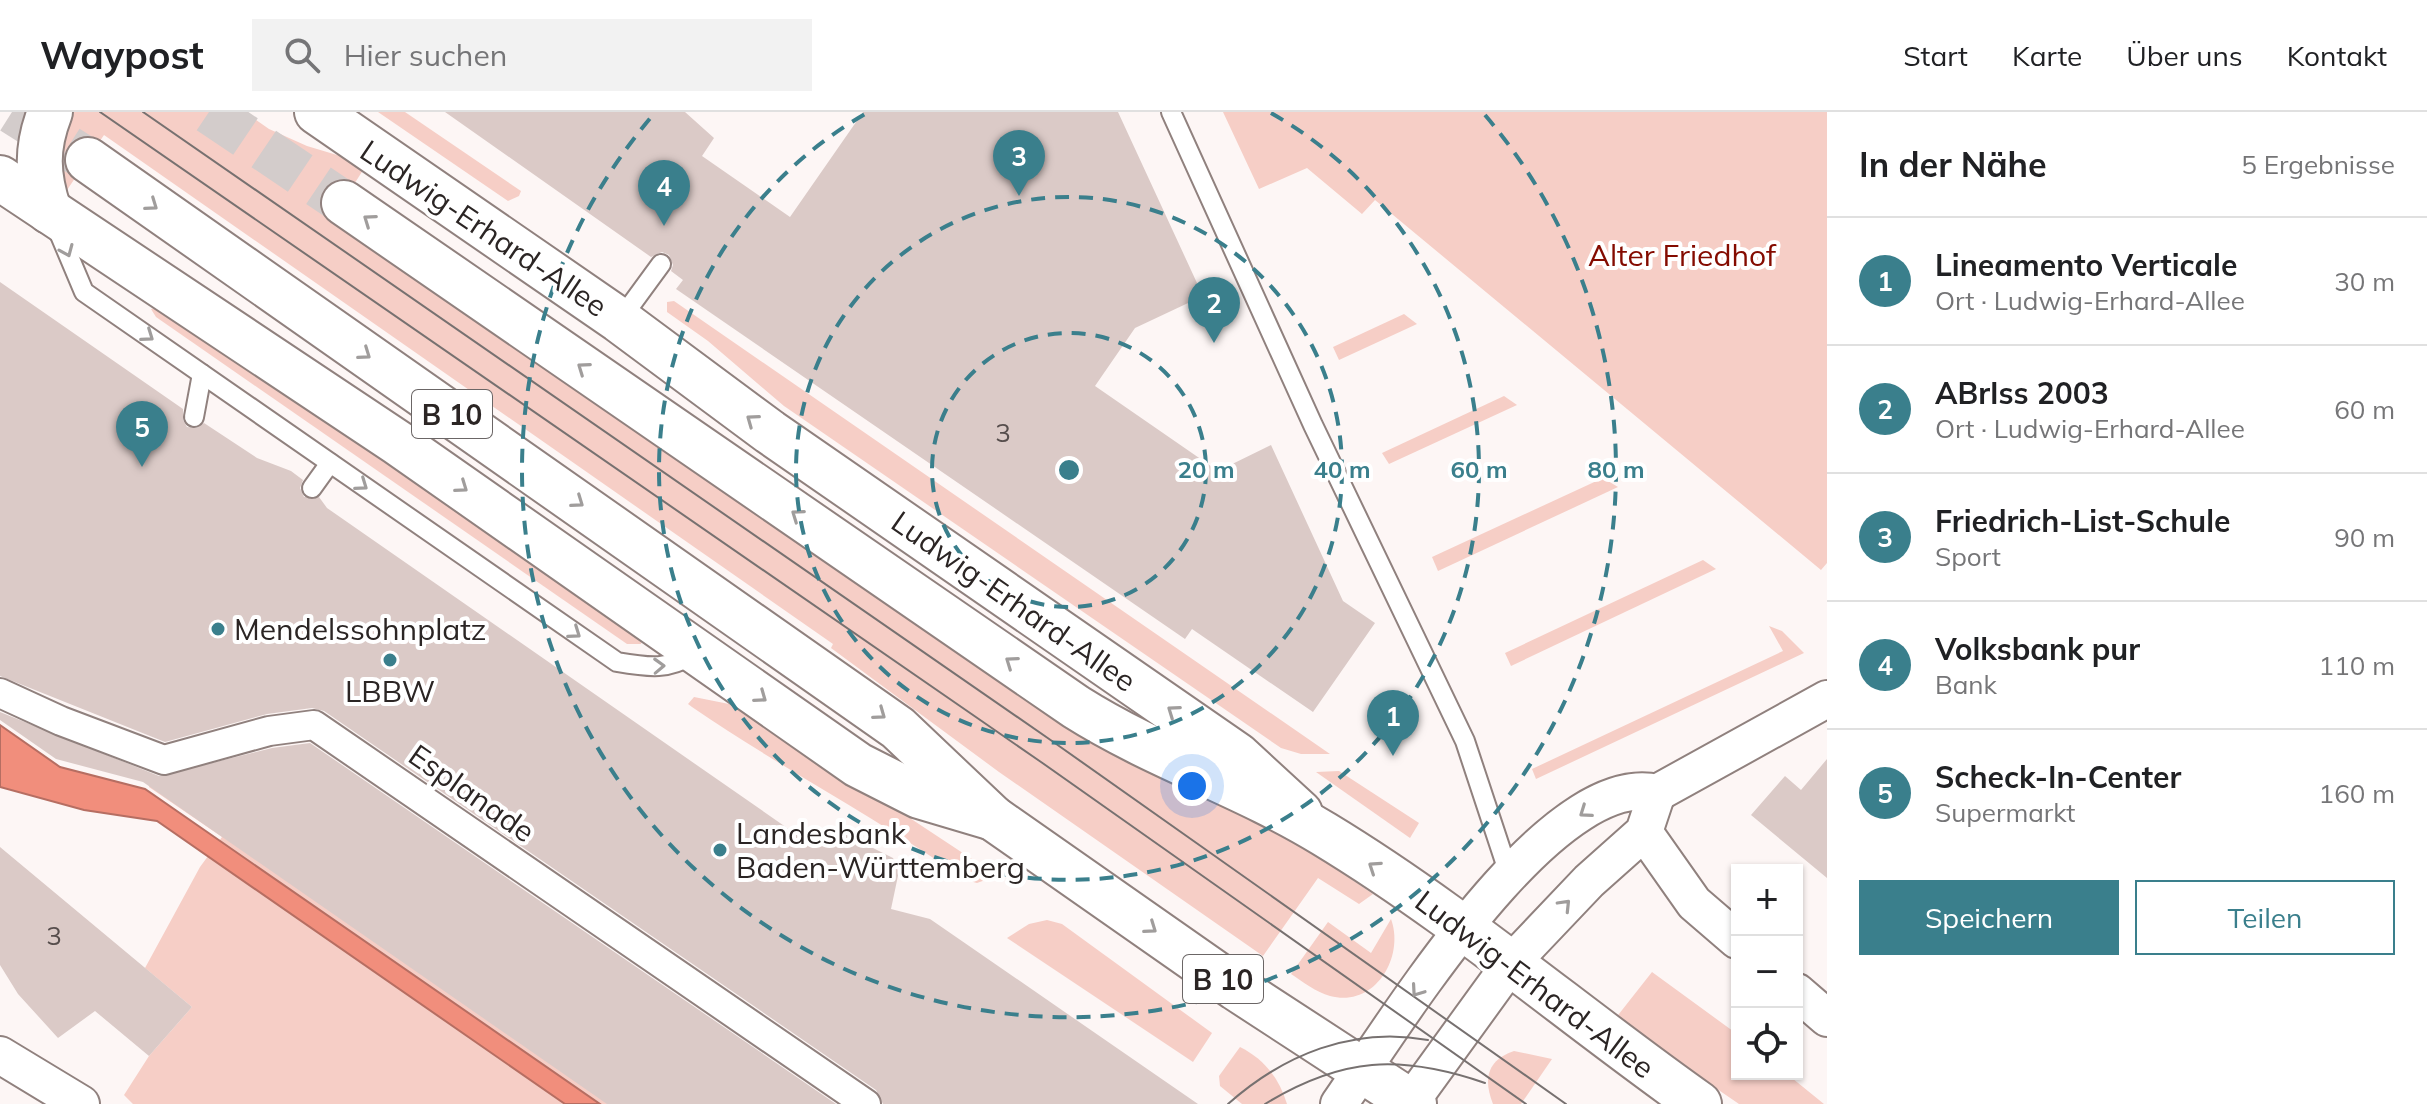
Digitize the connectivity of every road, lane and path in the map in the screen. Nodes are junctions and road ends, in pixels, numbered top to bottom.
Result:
1 (50, 112) edge
2 (317, 112) edge
3 (1171, 112) edge
4 (88, 160) tunnel mouth
5 (0, 178) edge
6 (344, 203) tunnel mouth
7 (49, 211) junction
8 (661, 264) dead end
9 (619, 320) junction
10 (202, 374) junction
11 (194, 417) dead end
12 (330, 463) junction
13 (312, 488) dead end
14 (698, 652) junction
15 (0, 693) edge
16 (1827, 699) edge
17 (1657, 793) junction
18 (993, 818) junction
19 (1644, 832) junction
20 (1323, 833) junction
21 (1509, 874) junction
22 (1462, 926) junction
23 (1732, 936) edge
24 (1512, 962) junction
25 (1803, 997) edge
26 (1827, 1018) edge
27 (0, 1055) edge
28 (1351, 1087) edge
29 (1411, 1103) edge
30 (81, 1104) edge
31 (866, 1104) edge
32 (1699, 1104) edge

1 - 7 main road
2 - 9 main road, Ludwig-Erhard-Allee
3 - 21 lane
4 -> 18 main road, B 10
5 - 7 main road
20 -> 6 main road
7 -> 10 lane
7 -> 14 main road
8 - 9 lane
20 -> 9 main road, Ludwig-Erhard-Allee
10 - 11 lane
10 - 12 lane
12 - 13 lane
12 -> 14 lane
14 -> 18 main road
15 - 31 street, Esplanade
16 - 17 street
17 - 19 street
17 -> 21 street
18 -> 28 main road, B 10
19 - 23 street
24 -> 19 street
22 -> 20 main road, Ludwig-Erhard-Allee
21 - 22 street
22 - 24 main road, Ludwig-Erhard-Allee
22 -> 28 street
24 - 29 street
24 - 32 main road, Ludwig-Erhard-Allee
25 - 26 street
27 - 30 street
28 - 29 main road, B 10

